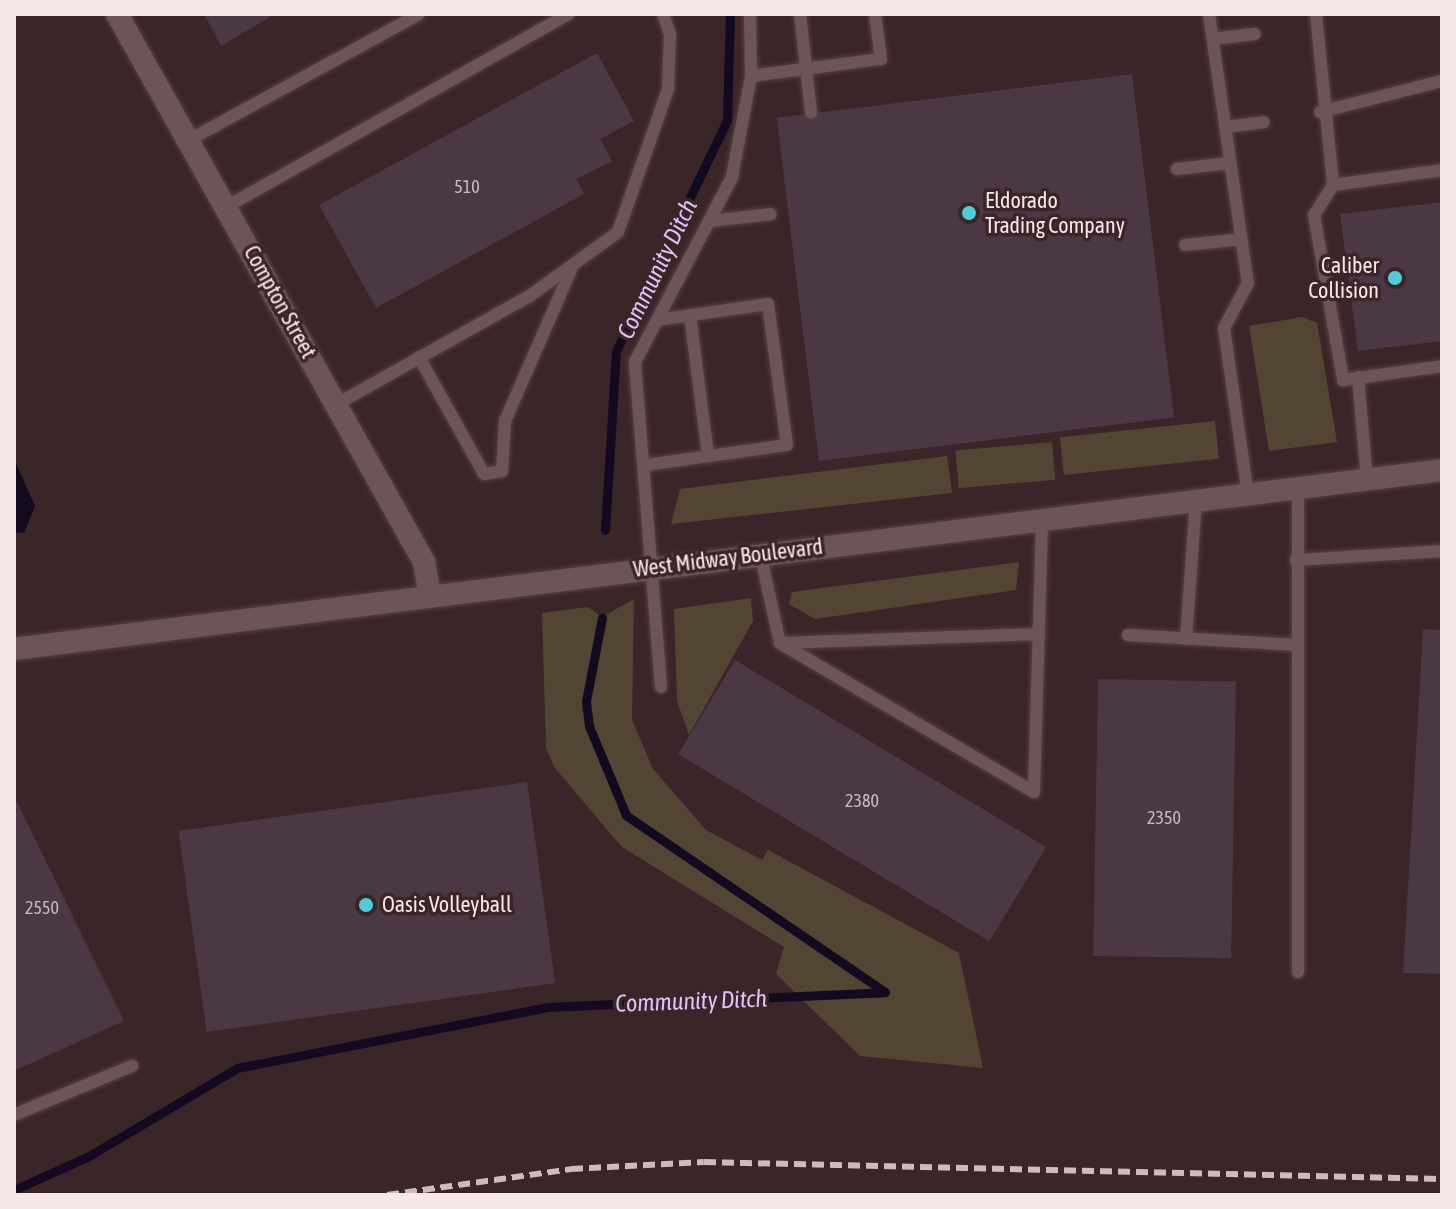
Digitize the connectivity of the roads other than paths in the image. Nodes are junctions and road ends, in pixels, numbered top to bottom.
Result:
1 (117, 14) edge
2 (419, 14) edge
3 (568, 14) edge
4 (663, 14) edge
5 (750, 14) edge
6 (800, 14) edge
7 (875, 14) edge
8 (1209, 14) edge
9 (1316, 14) edge
10 (1255, 34) dead end
11 (1213, 39) junction
12 (807, 69) junction
13 (751, 76) junction
14 (1442, 81) edge
15 (811, 112) dead end
16 (1320, 112) junction
17 (1264, 122) dead end
18 (1225, 127) junction
19 (189, 140) junction
20 (1230, 163) junction
21 (1177, 169) dead end
22 (1442, 170) edge
23 (1333, 185) junction
24 (226, 207) junction
25 (771, 214) dead end
26 (709, 221) junction
27 (1242, 239) junction
28 (1185, 245) dead end
29 (571, 270) junction
30 (690, 315) junction
31 (657, 320) junction
32 (419, 357) junction
33 (1442, 366) edge
34 (1358, 377) junction
35 (337, 404) junction
36 (708, 456) junction
37 (646, 465) junction
38 (1442, 470) edge
39 (1367, 480) junction
40 (1298, 489) junction
41 (1248, 495) junction
42 (1196, 501) junction
43 (1042, 522) junction
44 (1442, 551) edge
45 (760, 553) junction
46 (1296, 560) junction
47 (657, 566) junction
48 (430, 596) junction
49 (1039, 634) junction
50 (1128, 635) dead end
51 (1186, 639) junction
52 (780, 643) junction
53 (1297, 645) junction
54 (14, 649) edge
55 (661, 687) dead end
56 (1298, 972) dead end
57 (132, 1066) dead end
58 (14, 1115) edge

1 - 19 street, Compton Street
2 - 19 lane
3 - 24 lane
4 - 29 lane
5 - 13 lane
6 - 12 lane
7 - 12 lane
8 - 11 lane
9 - 16 lane
10 - 11 lane
11 - 18 lane
12 - 13 lane
12 - 15 lane
13 - 26 lane
14 - 16 lane
16 - 23 lane
17 - 18 lane
18 - 20 lane
19 - 24 street, Compton Street
20 - 21 lane
20 - 27 lane
22 - 23 lane
23 - 34 lane
24 - 35 street, Compton Street
25 - 26 lane
26 - 31 lane
27 - 28 lane
27 - 41 lane
29 - 32 lane
29 - 32 lane
30 - 31 lane
30 - 36 lane
30 - 36 lane
31 - 37 lane
32 - 35 lane
33 - 34 lane
34 - 39 lane
35 - 48 street, Compton Street
36 - 37 lane
37 - 47 lane
38 - 39 street, West Midway Boulevard
39 - 40 street, West Midway Boulevard
40 - 41 street, West Midway Boulevard
40 - 46 lane
41 - 42 street, West Midway Boulevard
42 - 43 street, West Midway Boulevard
42 - 51 lane
43 - 45 street, West Midway Boulevard
43 - 49 lane
44 - 46 lane
45 - 47 street, West Midway Boulevard
45 - 52 lane
46 - 53 lane
47 - 48 street, West Midway Boulevard
47 - 55 lane
48 - 54 street, West Midway Boulevard
49 - 52 lane
49 - 52 lane
50 - 51 lane
51 - 53 lane
53 - 56 lane
57 - 58 lane

